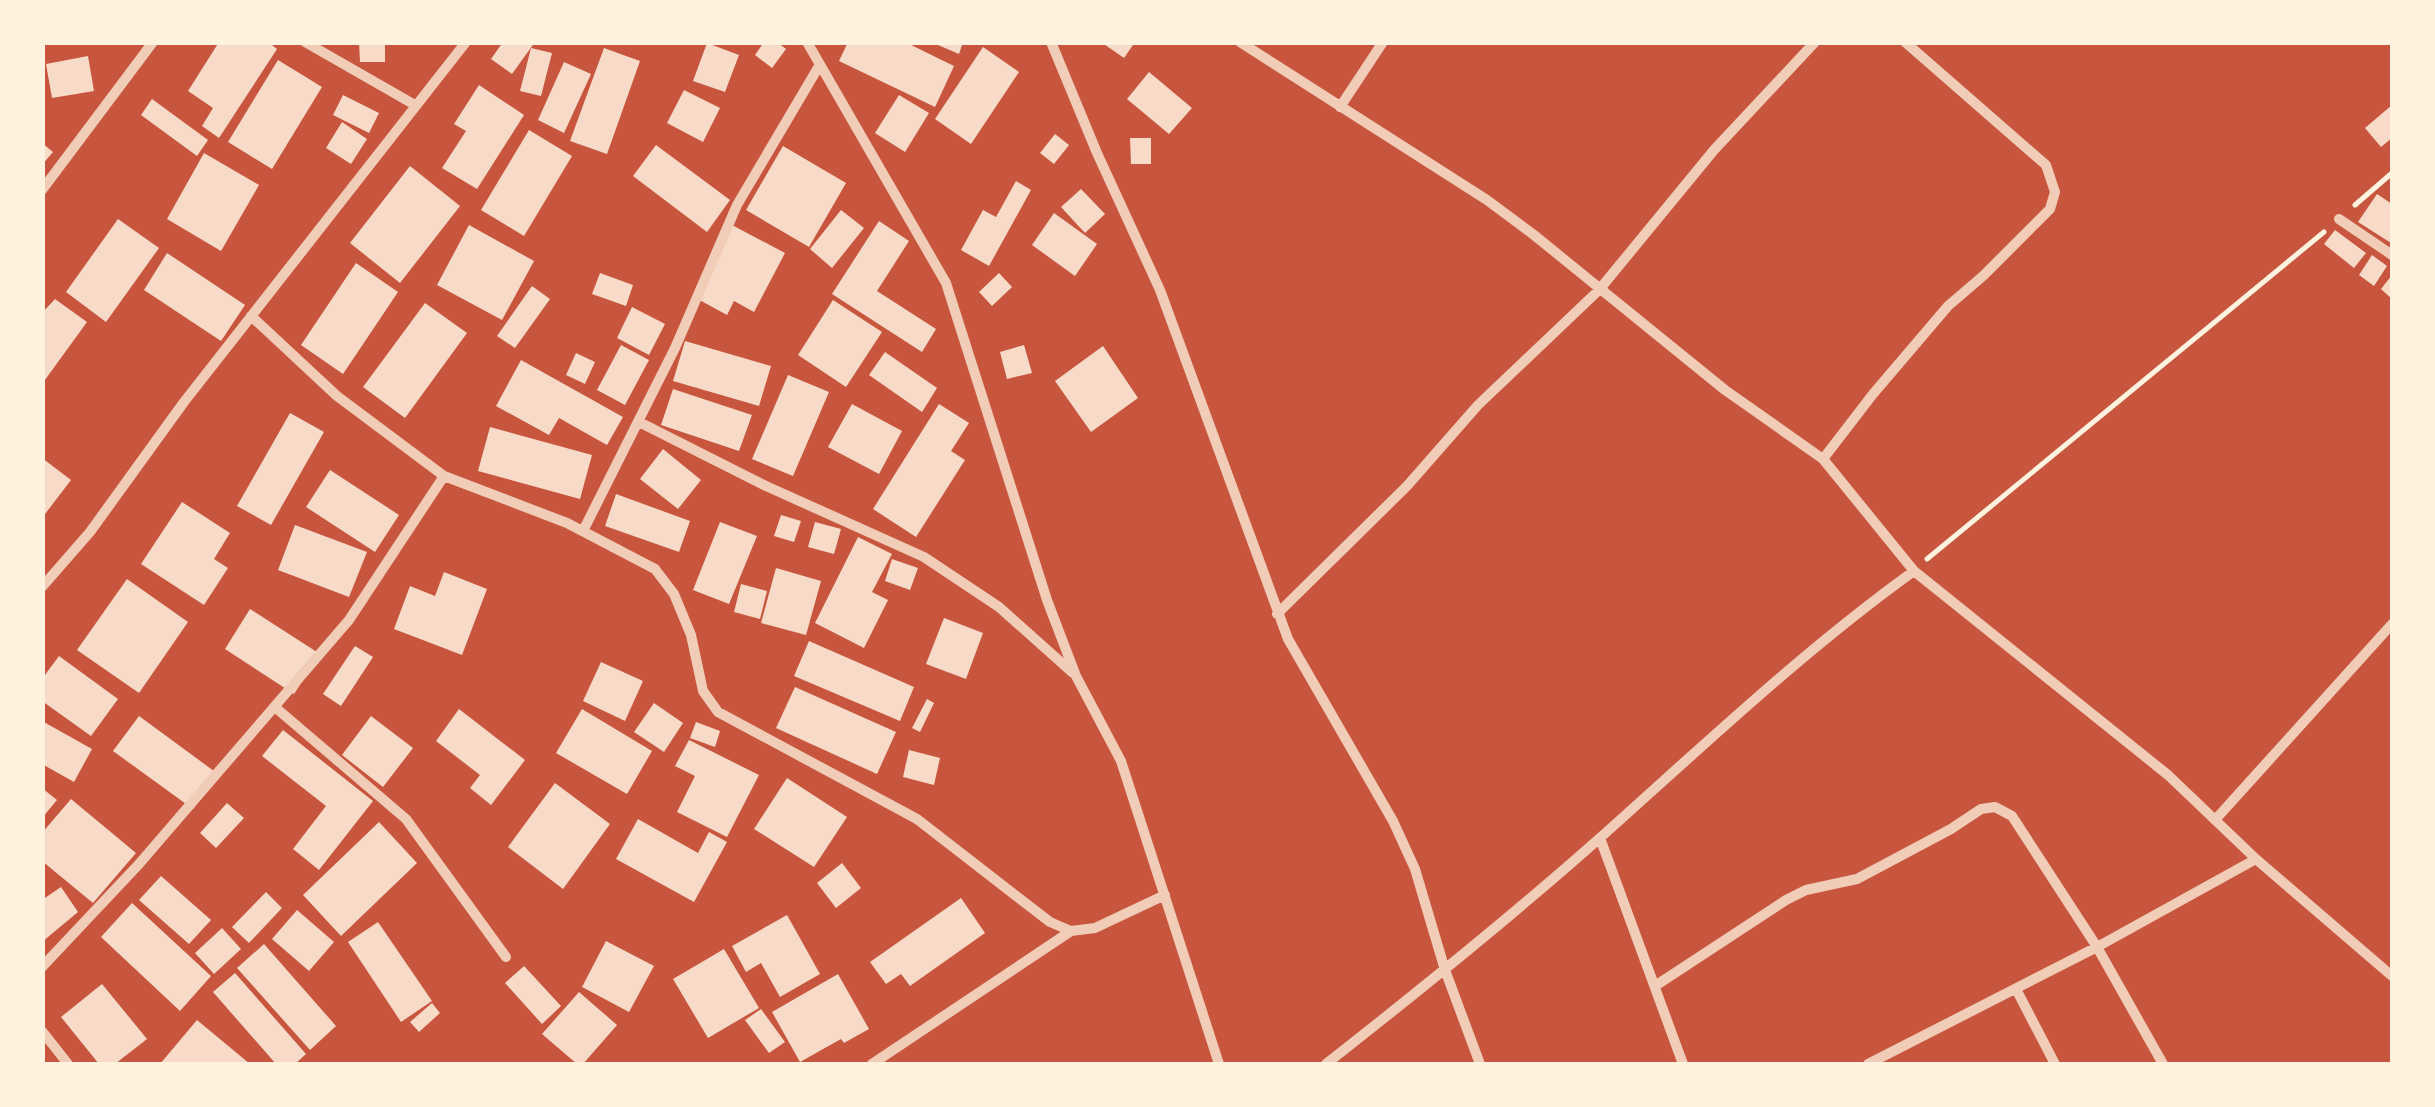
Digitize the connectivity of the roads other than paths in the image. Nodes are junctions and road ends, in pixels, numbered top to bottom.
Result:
1 (154, 42) edge
2 (305, 42) edge
3 (466, 42) edge
4 (807, 42) edge
5 (1052, 42) edge
6 (1240, 42) edge
7 (1383, 42) edge
8 (1814, 42) edge
9 (1905, 42) edge
10 (819, 66) junction
11 (415, 104) junction
12 (1340, 107) junction
13 (42, 190) edge
14 (2339, 219) road end
15 (2392, 255) edge
16 (1599, 290) junction
17 (251, 316) junction
18 (640, 422) junction
19 (1823, 459) junction
20 (444, 476) junction
21 (583, 531) junction
22 (1914, 570) junction
23 (42, 587) edge
24 (1278, 614) junction
25 (2392, 624) edge
26 (1076, 676) junction
27 (276, 708) junction
28 (2215, 820) junction
29 (1600, 838) junction
30 (2256, 859) junction
31 (1165, 894) junction
32 (1071, 931) junction
33 (2097, 947) junction
34 (506, 957) dead end
35 (42, 967) edge
36 (1445, 970) junction
37 (2392, 976) edge
38 (1655, 986) junction
39 (2016, 988) junction
40 (42, 1031) edge
41 (68, 1064) edge
42 (872, 1064) edge
43 (1219, 1064) edge
44 (1326, 1064) edge
45 (1480, 1064) edge
46 (1683, 1064) edge
47 (1868, 1064) edge
48 (2055, 1064) edge
49 (2163, 1064) edge

1 - 13 street
2 - 11 street
3 - 11 street
4 - 10 street
5 - 24 street
6 - 12 street
7 - 12 street
8 - 16 street
9 - 19 street
10 - 18 street
10 - 26 street
11 - 17 street
12 - 16 street
14 - 15 street
16 - 19 street
16 - 24 street
17 - 20 street
17 - 23 street
18 - 21 street
18 - 26 street
19 - 22 street
20 - 21 street
20 - 27 street
21 - 32 street
22 - 28 street
22 - 29 street
24 - 36 street
25 - 28 street
26 - 31 street
27 - 34 street
27 - 35 street
28 - 30 street
29 - 36 street
29 - 38 street
30 - 33 street
30 - 37 street
31 - 32 street
31 - 43 street
32 - 42 street
33 - 38 street
33 - 39 street
33 - 49 street
36 - 44 street
36 - 45 street
38 - 46 street
39 - 47 street
39 - 48 street
40 - 41 street

